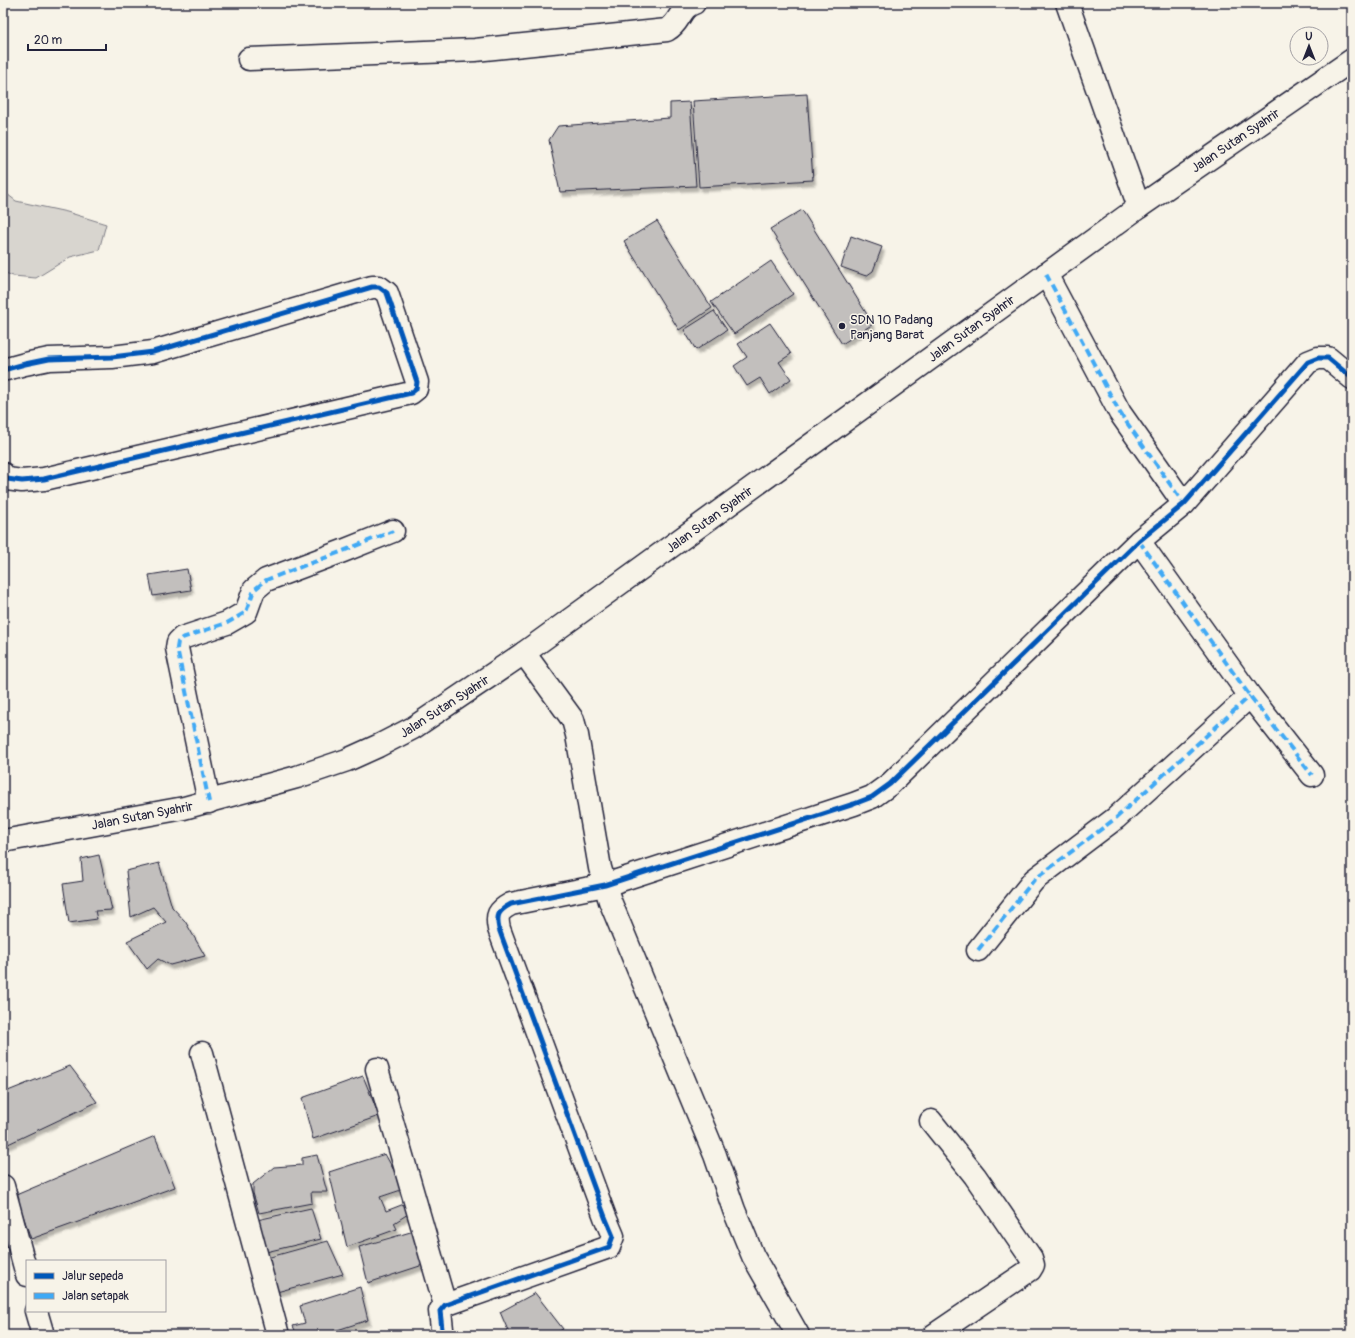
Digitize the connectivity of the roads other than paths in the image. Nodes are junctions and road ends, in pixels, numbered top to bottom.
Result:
1 (694, 3) edge
2 (1067, 3) edge
3 (249, 59) dead end
4 (1352, 60) edge
5 (1138, 207) junction
6 (1046, 274) junction
7 (3, 370) edge
8 (1352, 378) edge
9 (3, 474) edge
10 (1184, 504) junction
11 (393, 531) dead end
12 (1139, 541) junction
13 (524, 653) junction
14 (1250, 696) junction
15 (1312, 775) dead end
16 (209, 802) junction
17 (3, 841) edge
18 (605, 885) junction
19 (978, 950) dead end
20 (202, 1053) dead end
21 (377, 1070) dead end
22 (931, 1122) dead end
23 (3, 1186) edge
24 (26, 1271) edge
25 (445, 1304) junction
26 (36, 1312) edge
27 (43, 1335) edge
28 (278, 1335) edge
29 (441, 1335) edge
30 (798, 1335) edge
31 (934, 1335) edge

1 - 3 main road
2 - 5 main road
4 - 5 main road, Jalan Sutan Syahrir
5 - 6 main road, Jalan Sutan Syahrir
6 - 10 main road
6 - 13 main road, Jalan Sutan Syahrir
7 - 9 main road
8 - 10 main road
10 - 12 main road
11 - 16 main road
12 - 14 main road
12 - 18 main road
13 - 16 main road, Jalan Sutan Syahrir
13 - 18 main road
14 - 15 main road
14 - 19 main road
16 - 17 main road, Jalan Sutan Syahrir
18 - 25 main road
18 - 30 main road
20 - 28 main road
21 - 25 main road
22 - 31 main road
23 - 24 main road
25 - 29 main road
26 - 27 main road

